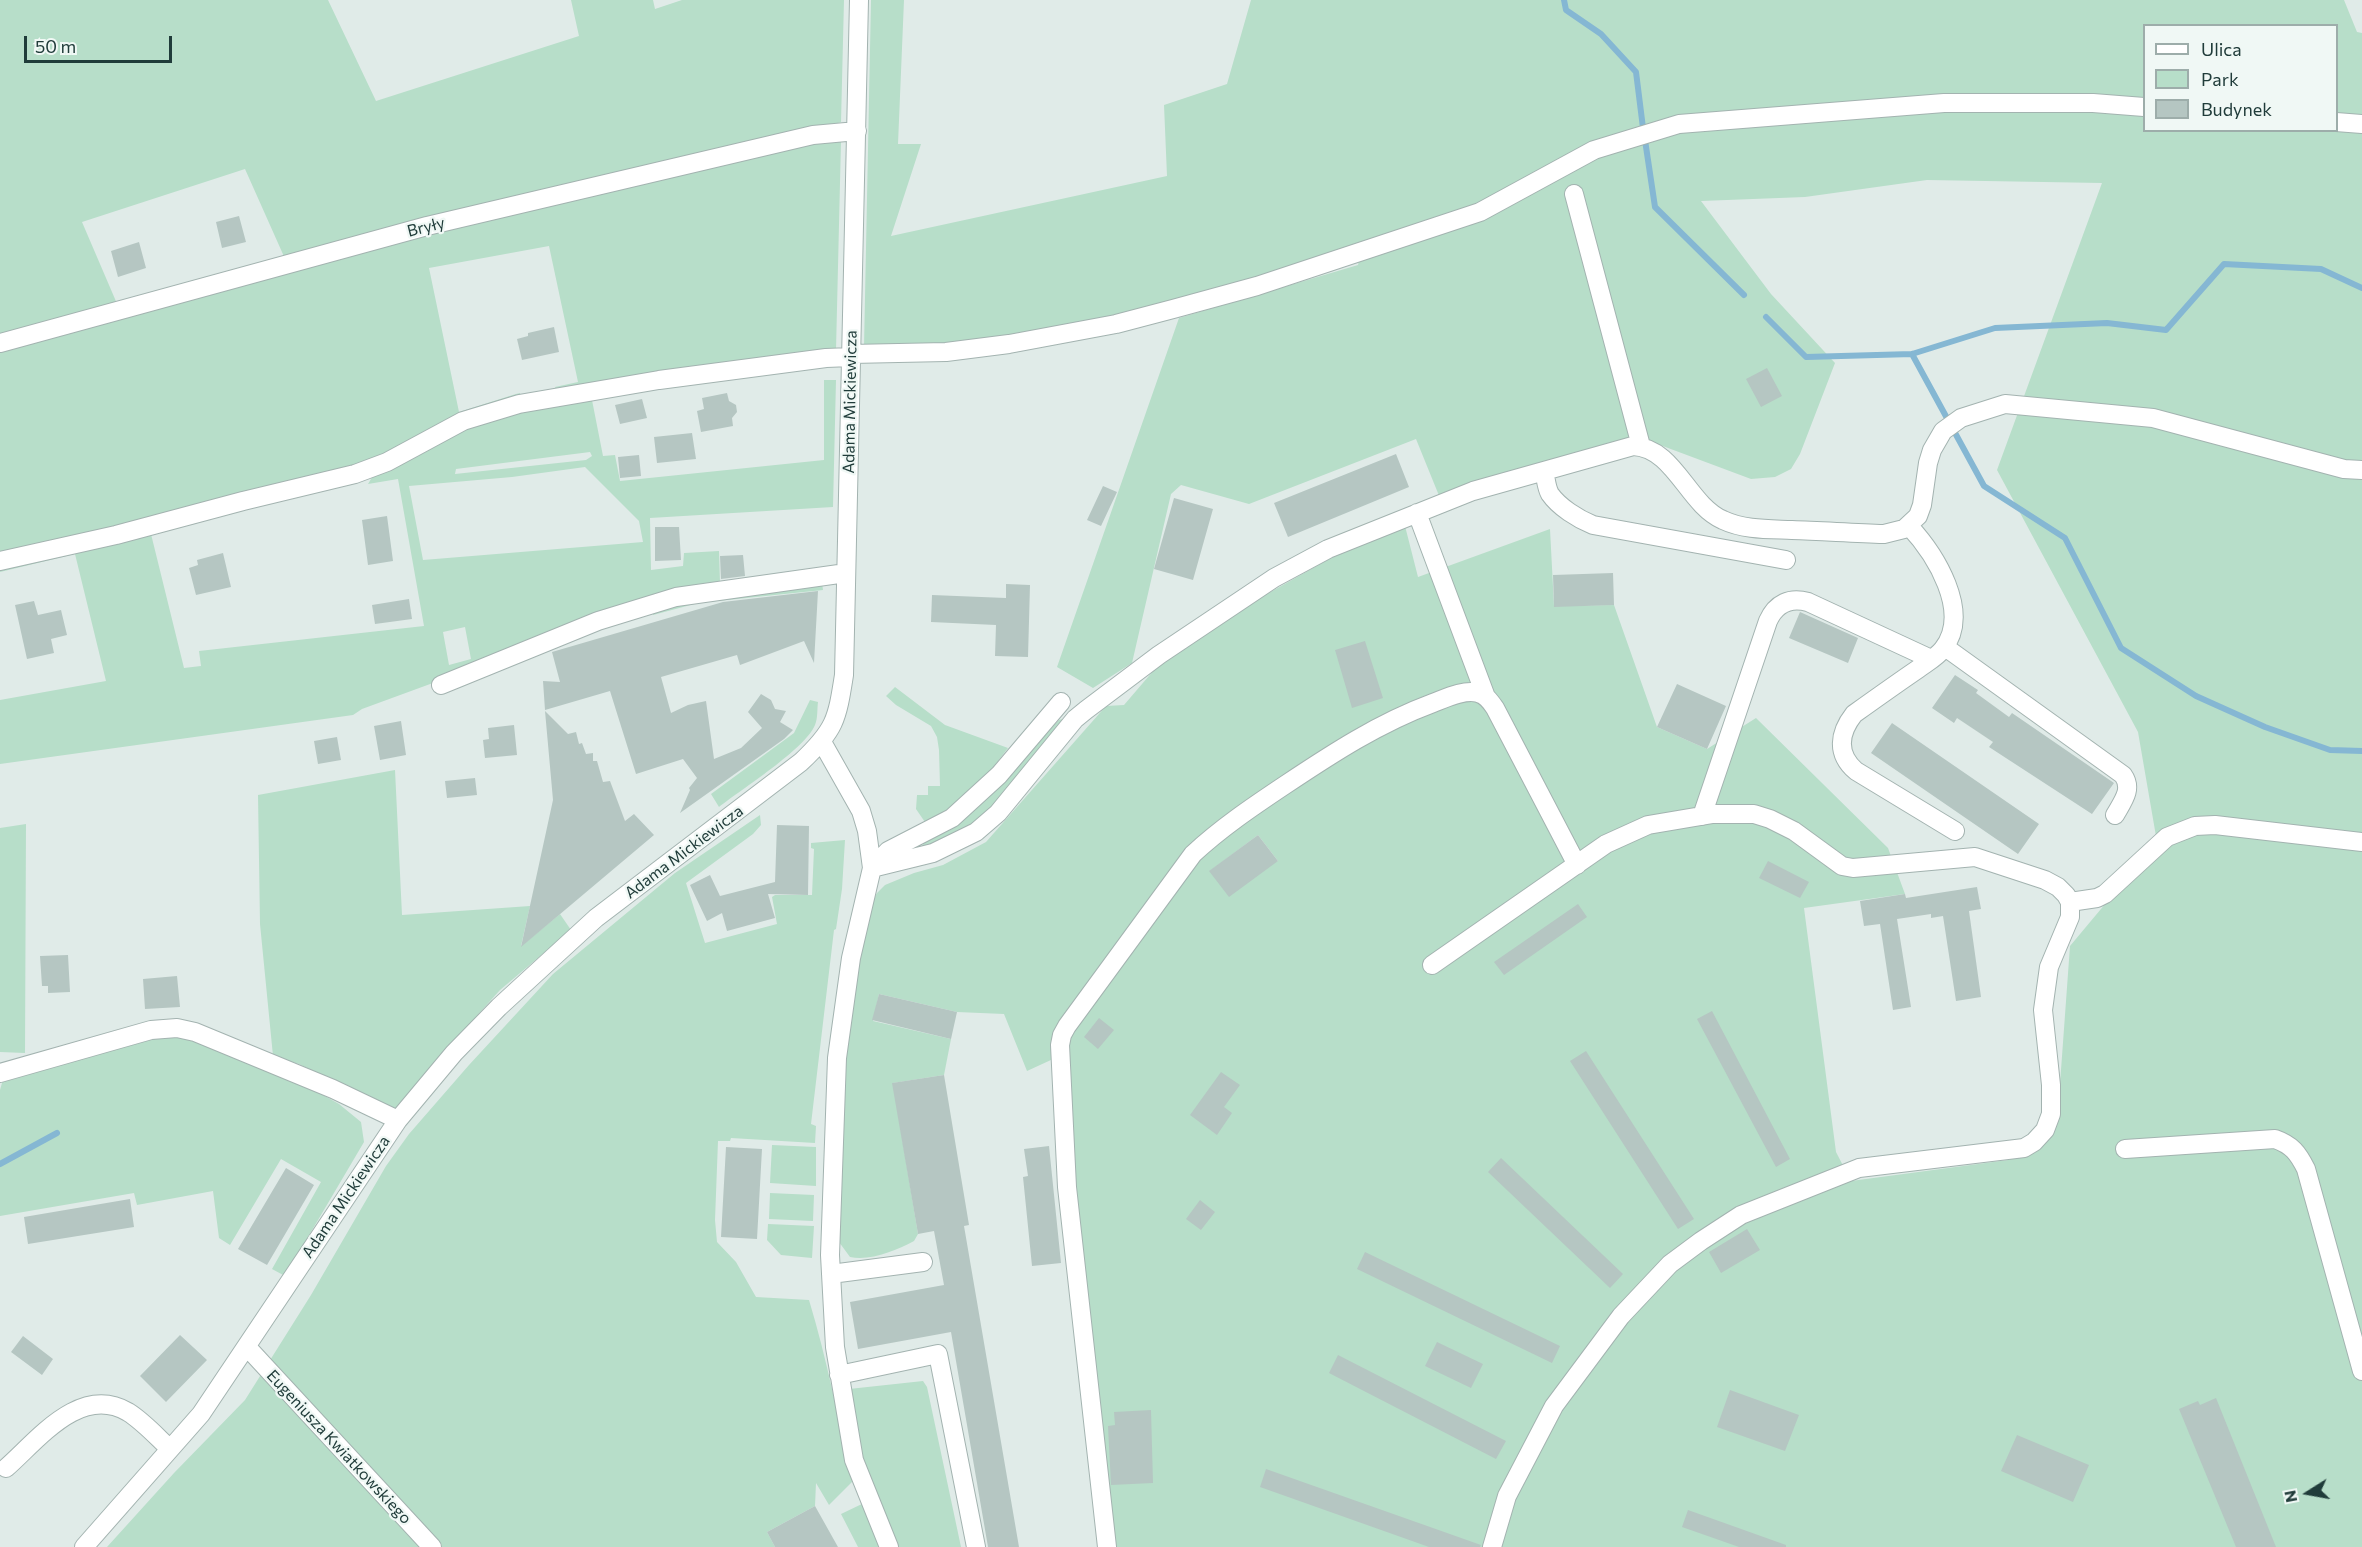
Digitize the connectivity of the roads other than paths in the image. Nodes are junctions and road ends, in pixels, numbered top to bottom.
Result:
1 (859, 0) edge
2 (2143, 107) edge
3 (2338, 122) edge
4 (2362, 124) edge
5 (857, 131) junction
6 (1574, 194) dead end
7 (0, 343) edge
8 (851, 356) junction
9 (1641, 446) junction
10 (2362, 470) edge
11 (1544, 471) junction
12 (1417, 513) junction
13 (1909, 526) junction
14 (1786, 560) dead end
15 (0, 561) edge
16 (846, 573) junction
17 (1945, 647) junction
18 (1931, 659) junction
19 (441, 685) dead end
20 (1486, 697) junction
21 (1061, 702) dead end
22 (822, 742) junction
23 (2115, 815) dead end
24 (1702, 816) junction
25 (1955, 831) dead end
26 (2362, 842) edge
27 (1577, 865) junction
28 (872, 868) junction
29 (2070, 902) junction
30 (1432, 965) dead end
31 (0, 1073) edge
32 (398, 1120) junction
33 (2125, 1149) dead end
34 (922, 1262) dead end
35 (831, 1274) junction
36 (247, 1347) junction
37 (2362, 1371) edge
38 (839, 1375) junction
39 (171, 1449) junction
40 (6, 1468) dead end
41 (84, 1547) edge
42 (432, 1547) edge
43 (889, 1547) edge
44 (976, 1547) edge
45 (1107, 1547) edge
46 (1492, 1547) edge

1 - 5 street, Adama Mickiewicza
2 - 8 street
3 - 4 street
5 - 7 street, Bryły
5 - 8 street, Adama Mickiewicza
6 - 9 street
8 - 15 street
8 - 16 street, Adama Mickiewicza
9 - 11 street
9 - 13 street
10 - 13 street
11 - 12 street
11 - 14 street
12 - 20 street
12 - 28 street
13 - 17 street
16 - 19 street
16 - 22 street, Adama Mickiewicza
17 - 18 street
17 - 23 street
18 - 24 street
18 - 25 street
20 - 27 street
20 - 45 street
21 - 28 street
22 - 28 street
22 - 32 street, Adama Mickiewicza
24 - 27 street
24 - 29 street
26 - 29 street
27 - 30 street
28 - 35 street
29 - 46 street
31 - 32 street
32 - 36 street, Adama Mickiewicza
33 - 37 street
34 - 35 street
35 - 38 street
36 - 39 street, Adama Mickiewicza
36 - 42 street, Eugeniusza Kwiatkowskiego
38 - 43 street
38 - 44 street
39 - 40 street
39 - 41 street, Adama Mickiewicza

